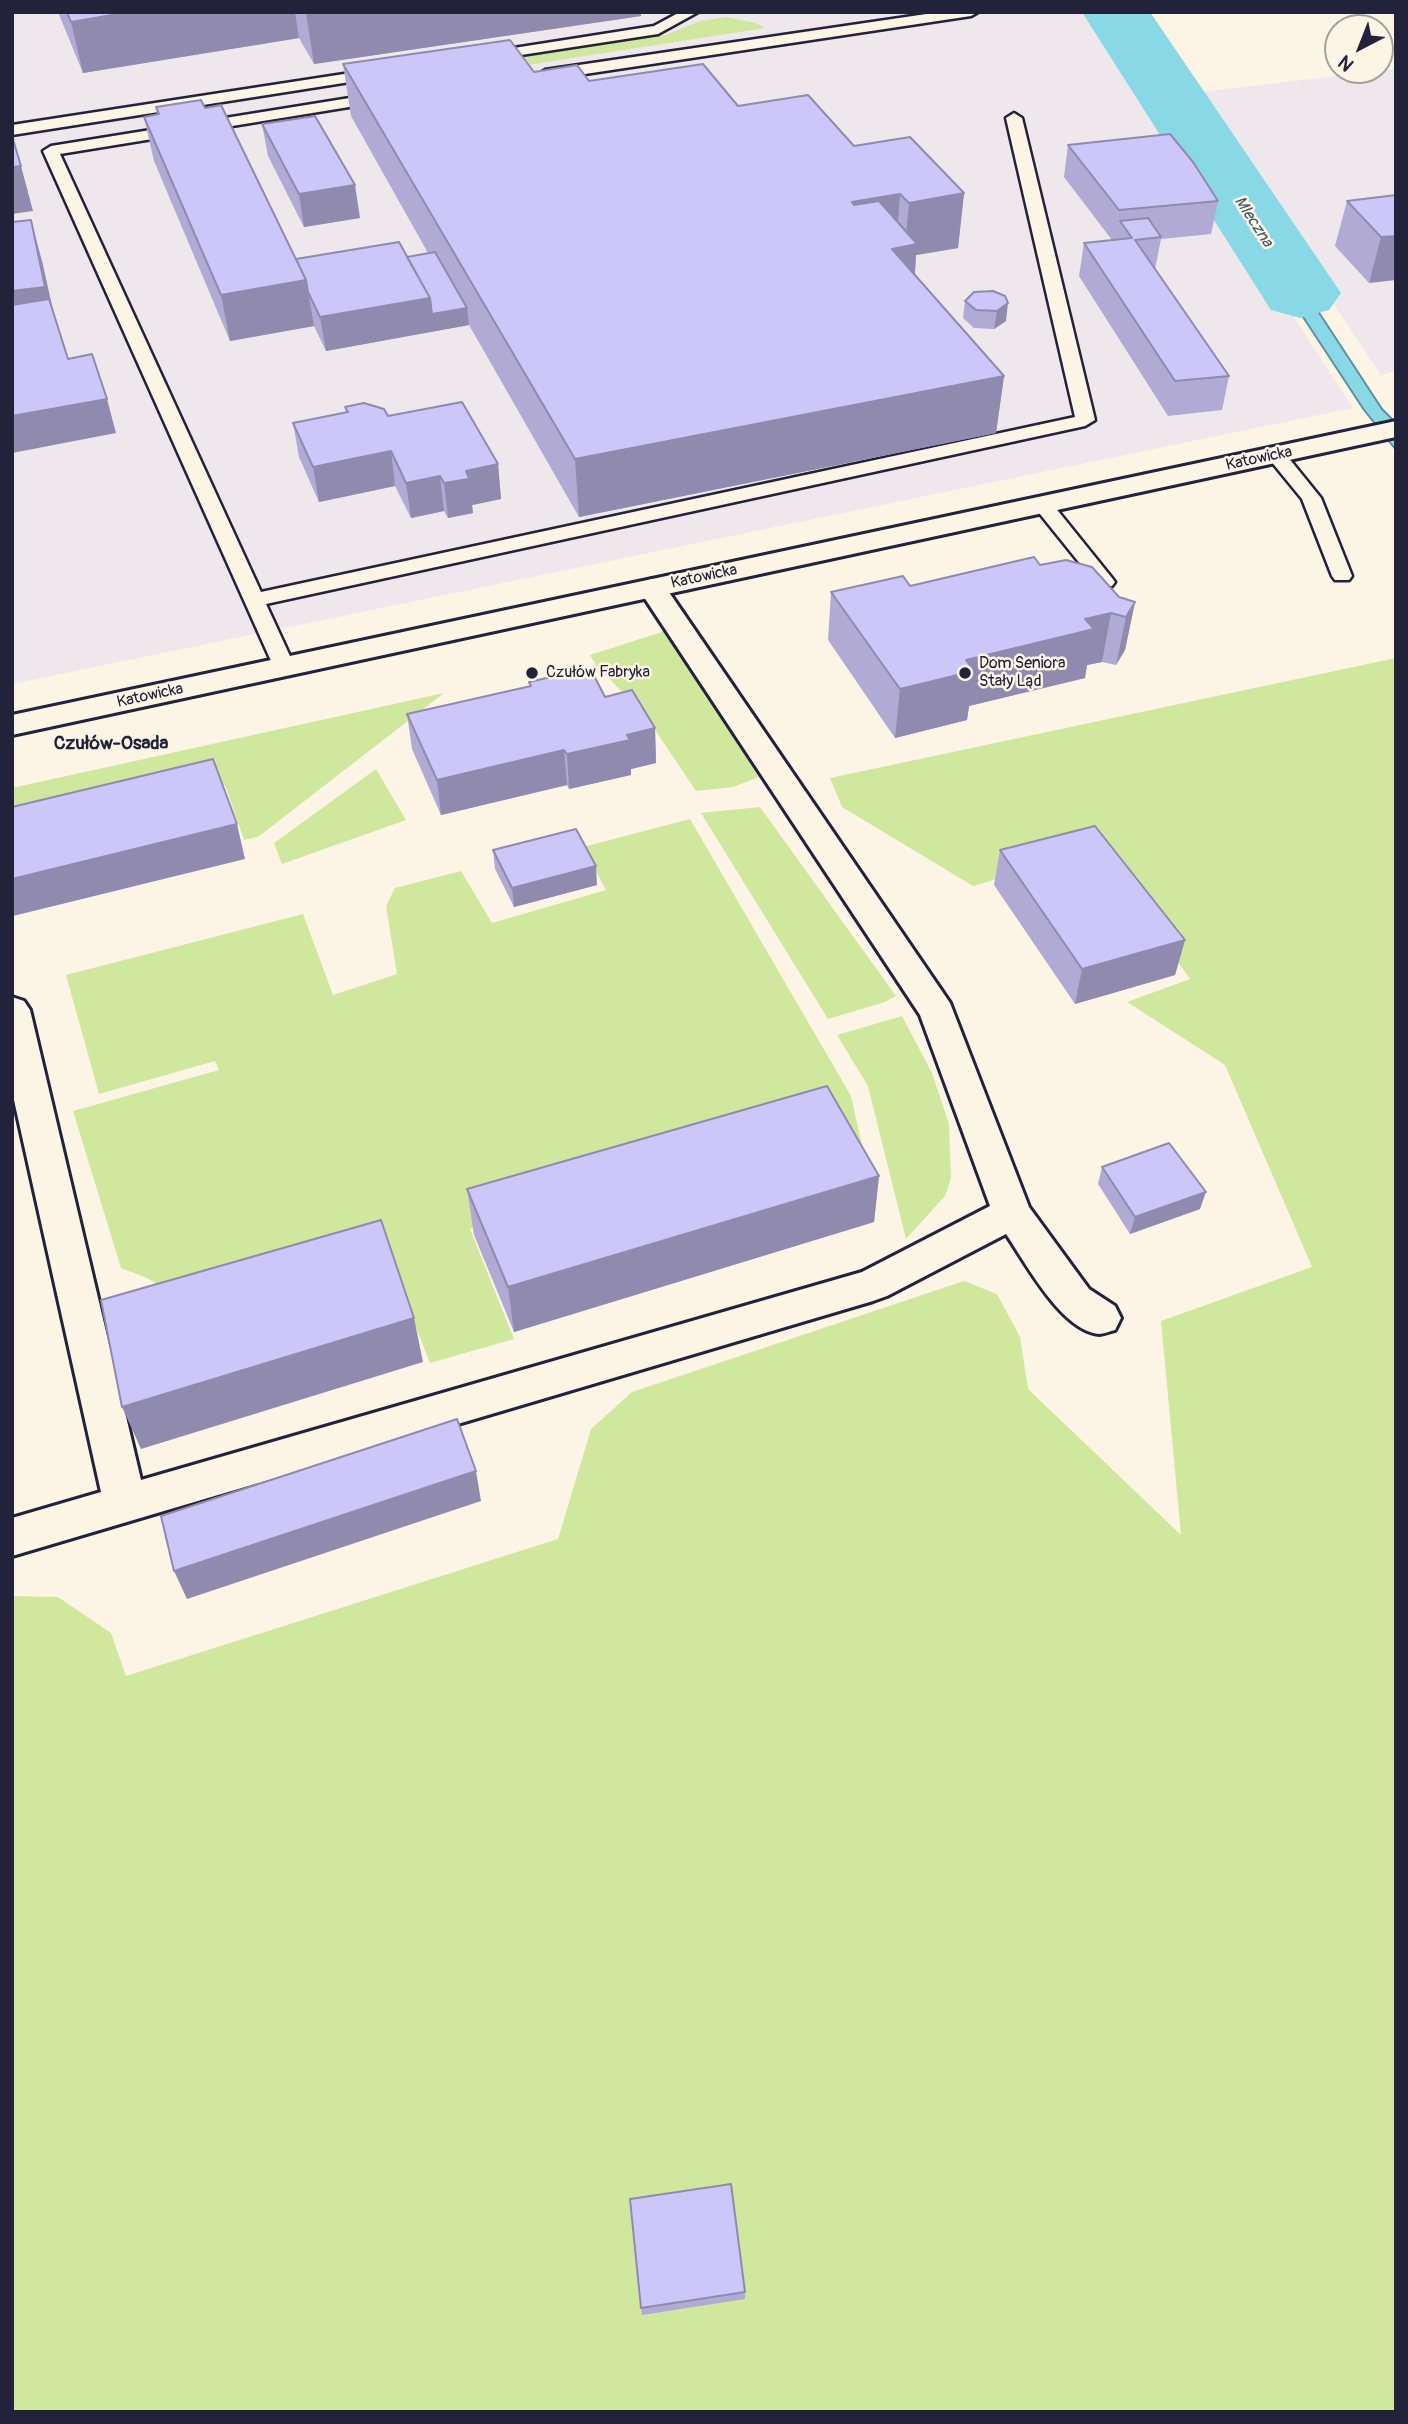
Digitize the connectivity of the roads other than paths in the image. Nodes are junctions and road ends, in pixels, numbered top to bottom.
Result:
1 (691, 12) edge
2 (971, 12) edge
3 (466, 60) edge
4 (397, 70) edge
5 (523, 78) edge
6 (400, 95) edge
7 (1014, 118) dead end
8 (12, 130) edge
9 (1396, 429) edge
10 (1276, 455) junction
11 (1043, 505) junction
12 (1342, 576) dead end
13 (1105, 582) edge
14 (652, 588) junction
15 (253, 600) junction
16 (284, 667) junction
17 (12, 725) edge
18 (12, 1010) edge
19 (1012, 1213) junction
20 (1101, 1318) dead end
21 (125, 1503) junction
22 (12, 1537) edge

1 - 3 lane
2 - 5 lane
4 - 8 lane
6 - 15 lane
7 - 15 lane
9 - 10 street, Katowicka
10 - 11 street, Katowicka
10 - 12 lane
11 - 13 lane
11 - 14 street, Katowicka
14 - 16 street, Katowicka
14 - 19 street
15 - 16 lane
16 - 17 street, Katowicka
18 - 21 street
19 - 20 street
19 - 21 street
21 - 22 street

